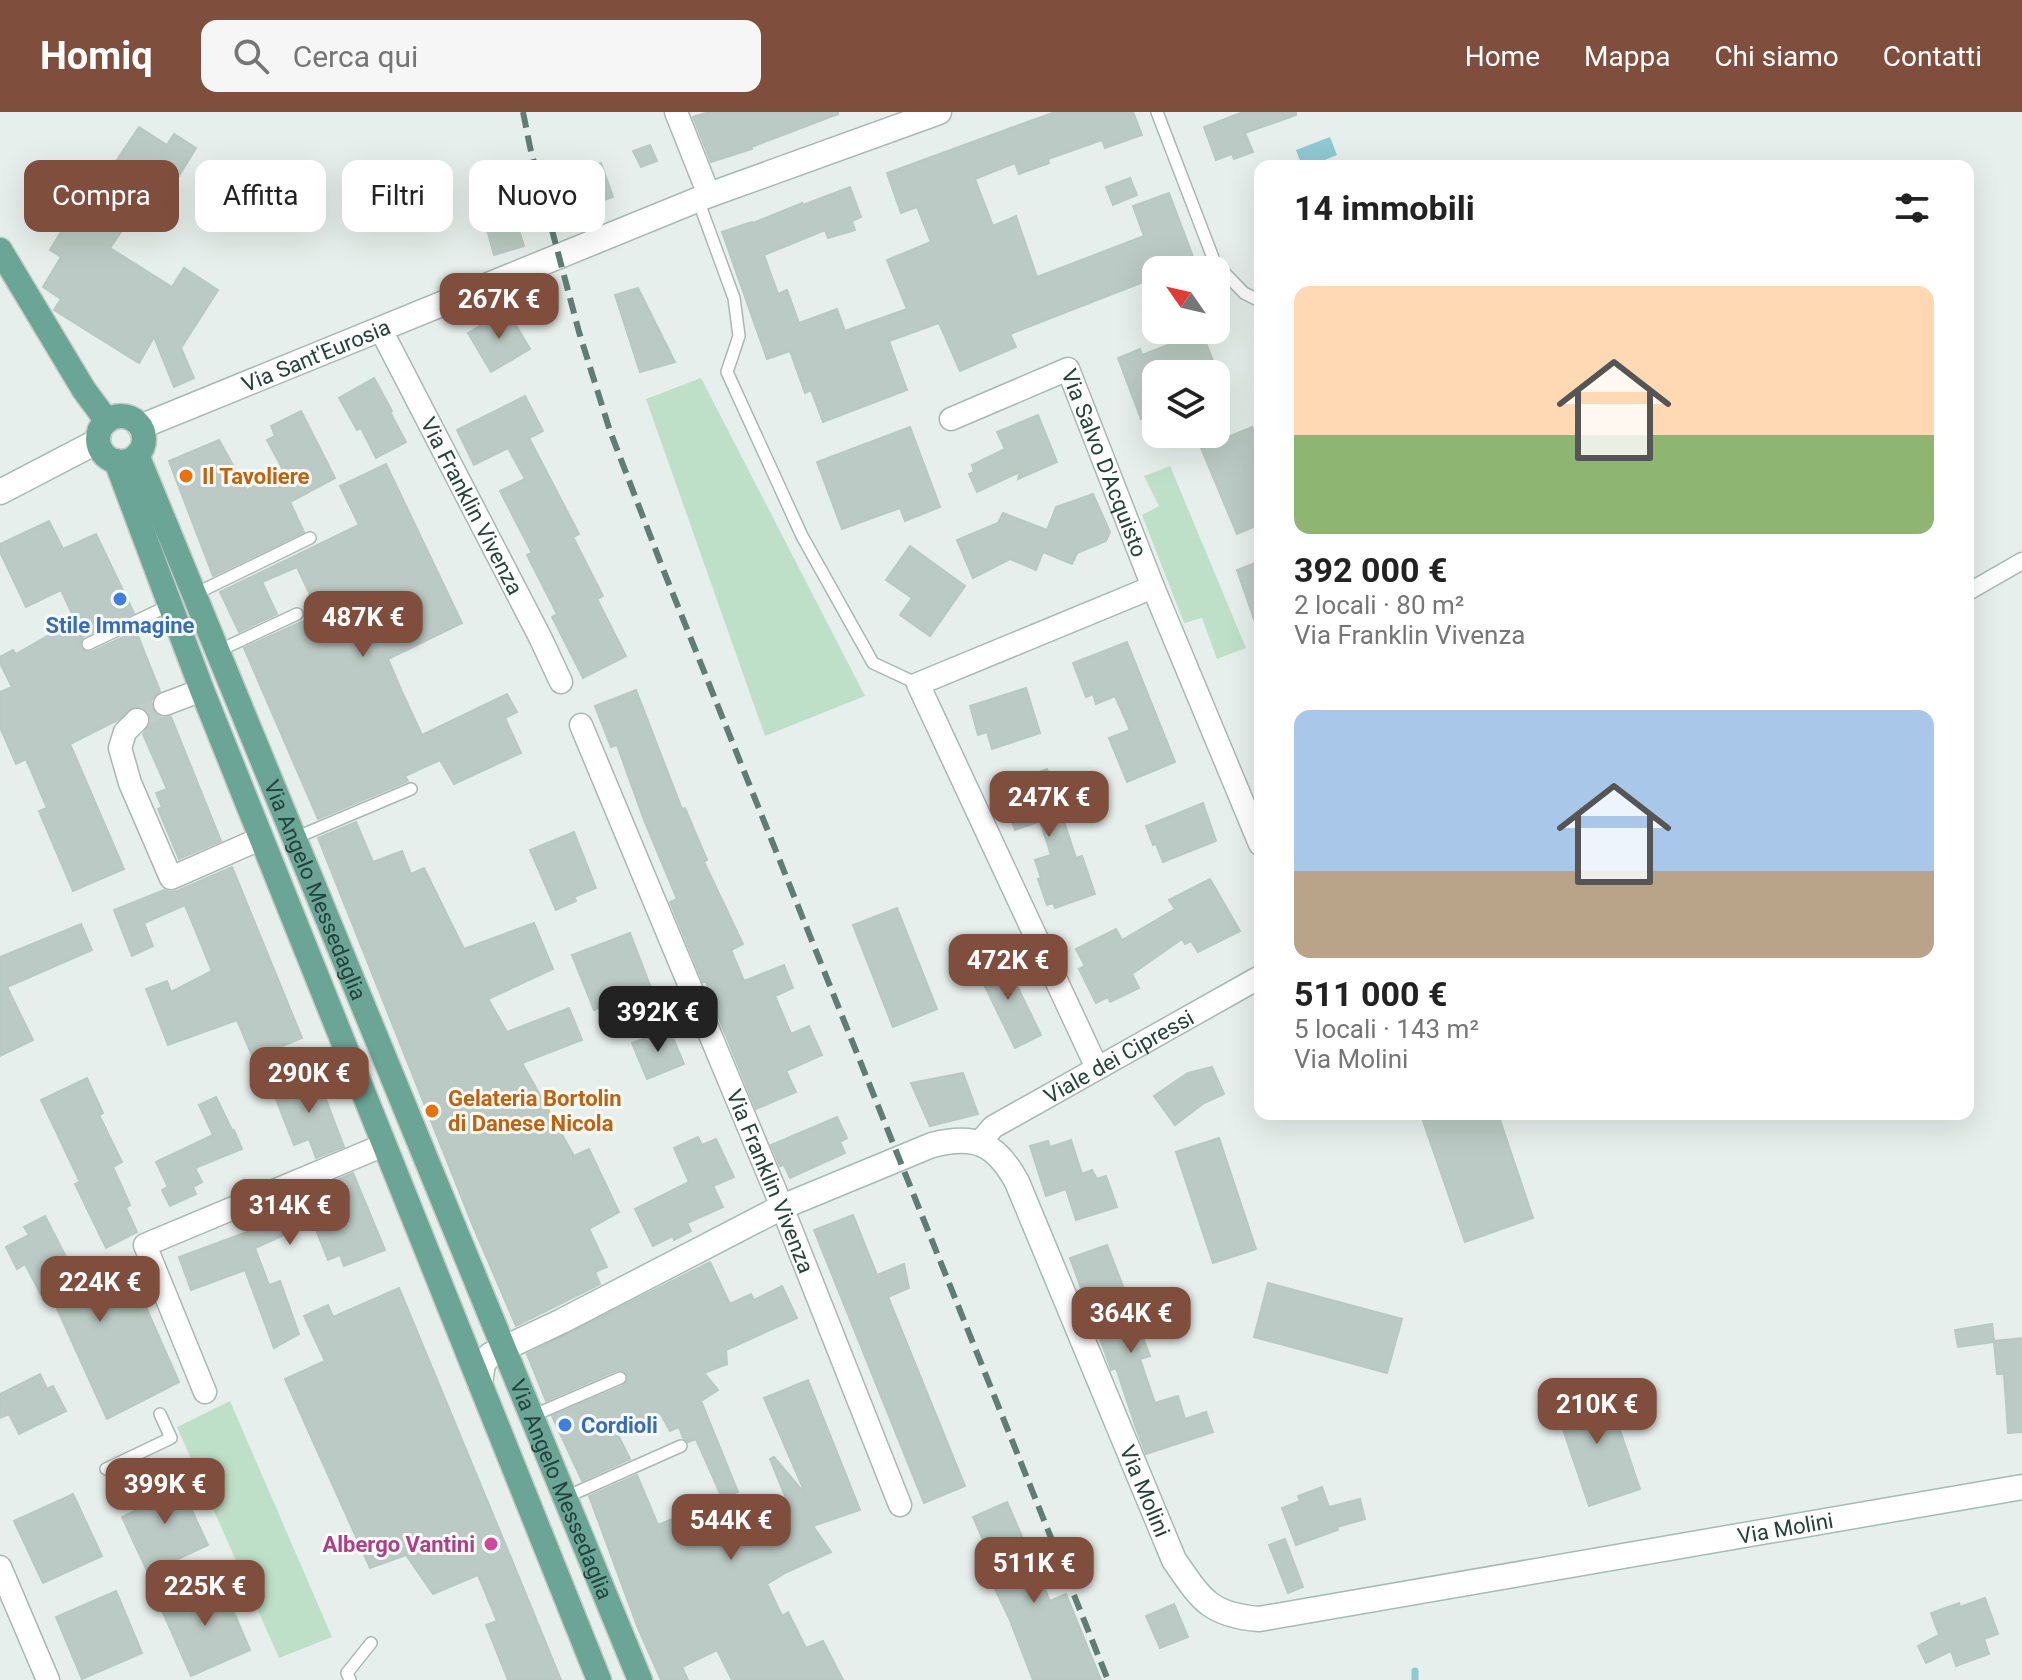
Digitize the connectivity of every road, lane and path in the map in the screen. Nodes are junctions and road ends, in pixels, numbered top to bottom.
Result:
1 (676, 112) edge
2 (939, 112) edge
3 (1157, 112) edge
4 (704, 198) junction
5 (0, 250) edge
6 (1254, 298) edge
7 (381, 330) junction
8 (951, 419) dead end
9 (140, 427) junction
10 (102, 431) junction
11 (127, 458) junction
12 (0, 492) edge
13 (310, 538) dead end
14 (2022, 561) edge
15 (1153, 587) junction
16 (1974, 589) edge
17 (195, 594) junction
18 (170, 605) junction
19 (297, 614) dead end
20 (88, 644) dead end
21 (218, 651) junction
22 (561, 682) dead end
23 (918, 684) junction
24 (202, 690) junction
25 (165, 704) tunnel mouth
26 (137, 720) tunnel mouth
27 (581, 725) dead end
28 (411, 789) dead end
29 (1254, 830) edge
30 (262, 838) junction
31 (295, 838) junction
32 (1254, 980) edge
33 (1097, 1068) junction
34 (400, 1138) junction
35 (980, 1142) junction
36 (782, 1207) junction
37 (504, 1347) junction
38 (620, 1378) dead end
39 (480, 1383) junction
40 (205, 1392) dead end
41 (160, 1414) dead end
42 (532, 1416) junction
43 (681, 1446) dead end
44 (106, 1469) dead end
45 (2022, 1487) edge
46 (566, 1497) junction
47 (900, 1505) dead end
48 (0, 1567) edge
49 (371, 1643) dead end
50 (48, 1680) edge
51 (350, 1680) edge
52 (599, 1680) edge
53 (640, 1680) edge

1 - 4 street
2 - 4 main road, Via Sant'Eurosia
3 - 6 lane
4 - 7 main road, Via Sant'Eurosia
4 - 23 lane
5 - 10 main road
7 - 9 main road, Via Sant'Eurosia
7 - 22 street, Via Franklin Vivenza
8 - 15 street, Via Salvo D'Acquisto
9 - 10 main road
9 - 11 main road
10 - 11 main road
10 - 12 main road
11 - 17 main road, Via Angelo Messedaglia
11 - 18 main road, Via Angelo Messedaglia
13 - 17 lane
14 - 16 street
15 - 23 street, Via Salvo D'Acquisto
15 - 29 street, Via Salvo D'Acquisto
17 - 21 main road, Via Angelo Messedaglia
18 - 20 lane
18 - 24 main road, Via Angelo Messedaglia
19 - 21 lane
21 - 31 main road, Via Angelo Messedaglia
23 - 33 street
24 - 25 street
24 - 30 main road, Via Angelo Messedaglia
26 - 30 street, Via Angelo Messedaglia
27 - 36 street, Via Franklin Vivenza
28 - 31 lane
30 - 34 main road, Via Angelo Messedaglia
31 - 34 main road, Via Angelo Messedaglia
32 - 33 street, Viale dei Cipressi
33 - 35 street, Viale dei Cipressi
34 - 37 main road, Via Angelo Messedaglia
34 - 39 main road, Via Angelo Messedaglia
34 - 40 street
35 - 36 main road
35 - 45 main road, Via Molini
36 - 37 main road
36 - 47 street, Via Franklin Vivenza
37 - 39 main road
37 - 42 main road, Via Angelo Messedaglia
38 - 42 lane
39 - 52 main road, Via Angelo Messedaglia
41 - 44 lane
42 - 46 main road, Via Angelo Messedaglia
43 - 46 lane
46 - 53 main road, Via Angelo Messedaglia
48 - 50 street
49 - 51 lane

